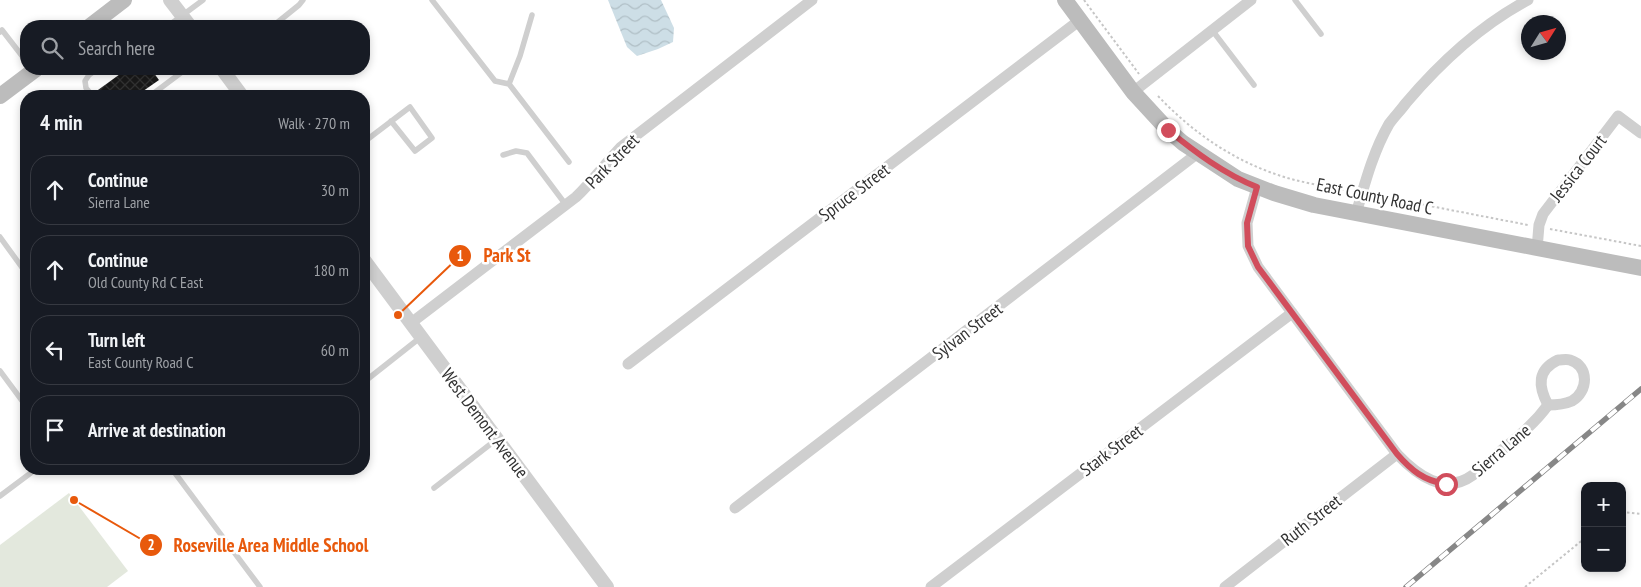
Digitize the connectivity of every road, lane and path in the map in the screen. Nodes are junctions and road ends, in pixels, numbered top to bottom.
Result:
1 (124, 0) edge
2 (170, 0) edge
3 (203, 0) edge
4 (302, 0) edge
5 (432, 0) edge
6 (812, 0) edge
7 (1065, 0) edge
8 (1084, 0) edge
9 (1251, 0) edge
10 (1294, 0) edge
11 (1528, 0) edge
12 (532, 15) dead end
13 (98, 20) edge
14 (185, 20) edge
15 (187, 20) edge
16 (280, 20) edge
17 (1080, 20) junction
18 (1212, 30) junction
19 (0, 32) edge
20 (1321, 34) dead end
21 (20, 52) edge
22 (1138, 72) dead end
23 (23, 75) edge
24 (89, 75) edge
25 (176, 75) edge
26 (226, 75) edge
27 (509, 84) junction
28 (1254, 85) dead end
29 (88, 90) edge
30 (158, 90) edge
31 (238, 90) edge
32 (1133, 92) junction
33 (1155, 94) dead end
34 (0, 96) edge
35 (391, 121) junction
36 (1641, 133) edge
37 (370, 137) edge
38 (1198, 154) junction
39 (503, 155) dead end
40 (568, 162) dead end
41 (1257, 187) junction
42 (1353, 191) dead end
43 (1370, 195) dead end
44 (566, 205) junction
45 (1356, 214) junction
46 (1529, 225) dead end
47 (1547, 229) dead end
48 (0, 237) edge
49 (1641, 246) edge
50 (1537, 249) junction
51 (20, 265) edge
52 (370, 268) edge
53 (1641, 268) edge
54 (1292, 313) junction
55 (411, 323) junction
56 (421, 337) junction
57 (628, 364) dead end
58 (0, 371) edge
59 (370, 377) edge
60 (20, 398) edge
61 (1548, 405) junction
62 (497, 439) junction
63 (1397, 454) junction
64 (28, 475) edge
65 (176, 475) edge
66 (434, 488) dead end
67 (0, 496) edge
68 (735, 508) dead end
69 (1626, 512) edge
70 (1641, 514) edge
71 (1581, 541) edge
72 (260, 587) edge
73 (607, 587) edge
74 (931, 587) edge
75 (1225, 587) edge
76 (1525, 587) edge

1 - 13 main road
2 - 14 street
3 - 15 lane
4 - 16 lane
5 - 27 lane
6 - 44 street, Park Street
7 - 17 main road, East County Road C
8 - 22 path
9 - 18 street
10 - 20 lane
11 - 45 street
12 - 27 lane
17 - 32 main road, East County Road C
17 - 57 street, Spruce Street
18 - 28 lane
18 - 32 street
19 - 21 lane
23 - 34 main road
24 - 29 lane
25 - 30 lane
26 - 31 street
27 - 40 lane
32 - 38 main road, East County Road C
33 - 42 path
35 - 35 lane
35 - 37 lane
36 - 50 street, Jessica Court
38 - 41 main road, East County Road C
38 - 68 street, Sylvan Street
39 - 44 lane
41 - 45 main road, East County Road C
41 - 54 street, Sierra Lane
43 - 46 path
44 - 55 street, Park Street
45 - 50 main road, East County Road C
47 - 49 path
48 - 51 lane
50 - 53 main road, East County Road C
52 - 55 street, West Demont Avenue
54 - 63 street, Sierra Lane
54 - 74 street, Stark Street
55 - 56 street, West Demont Avenue
56 - 59 lane
56 - 62 street, West Demont Avenue
58 - 60 lane
61 - 61 street
61 - 63 street, Sierra Lane
62 - 66 lane
62 - 73 street, West Demont Avenue
63 - 75 street, Ruth Street
64 - 67 lane
65 - 72 lane
69 - 70 path
71 - 76 path

